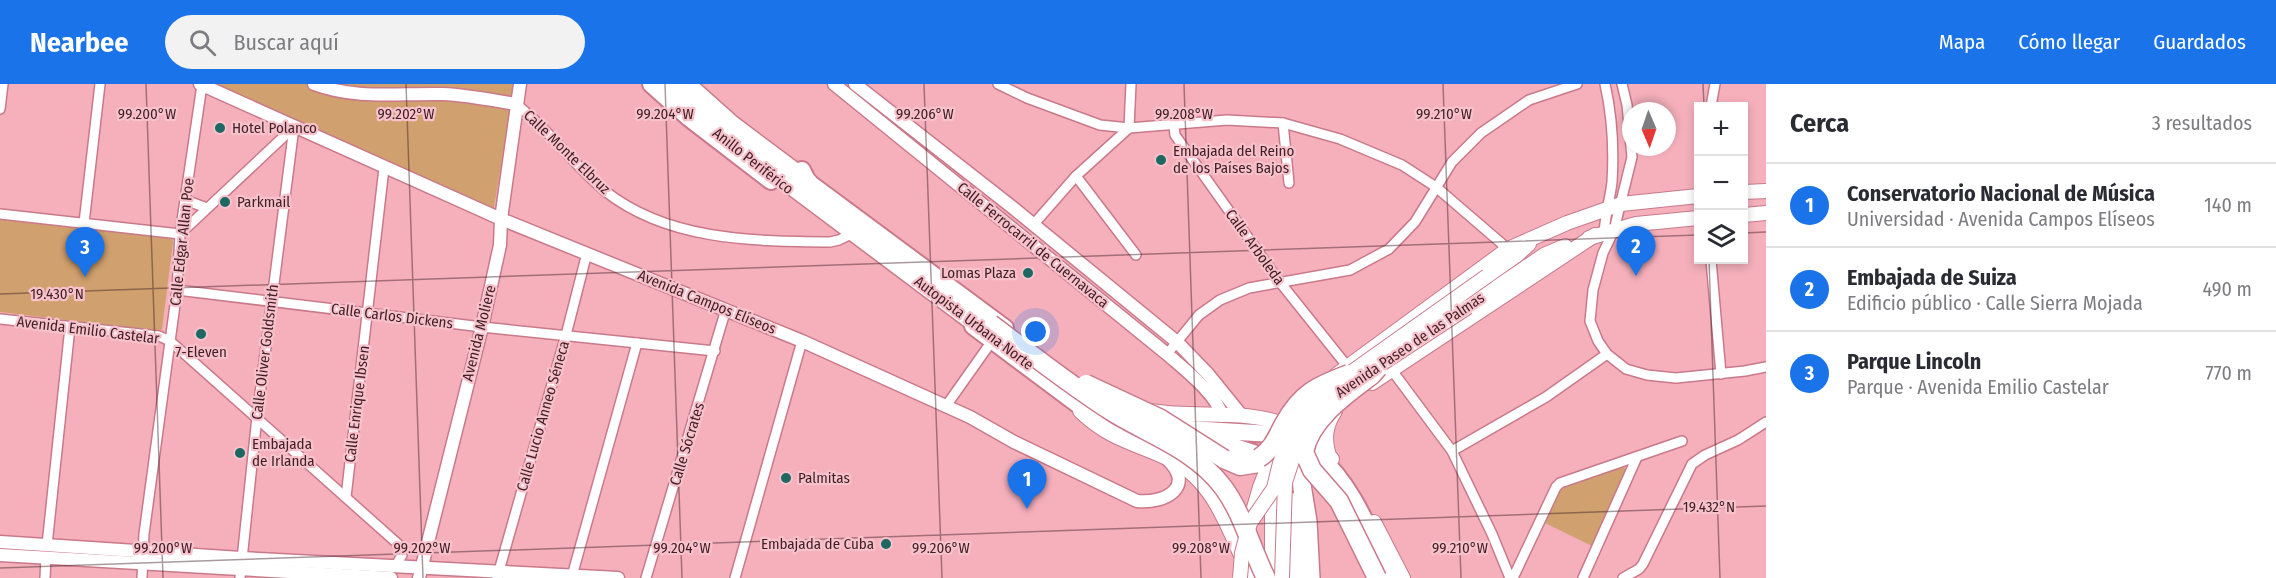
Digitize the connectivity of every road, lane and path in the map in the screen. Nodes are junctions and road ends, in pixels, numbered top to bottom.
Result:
1 (3, 84) edge
2 (100, 84) edge
3 (314, 84) edge
4 (520, 84) edge
5 (651, 84) edge
6 (660, 84) edge
7 (665, 84) edge
8 (680, 84) edge
9 (686, 84) edge
10 (694, 84) edge
11 (834, 84) edge
12 (855, 84) edge
13 (998, 84) edge
14 (1131, 84) edge
15 (1577, 84) edge
16 (1605, 84) edge
17 (1622, 84) edge
18 (1715, 84) edge
19 (201, 85) edge
20 (1712, 102) edge
21 (516, 104) junction
22 (0, 110) edge
23 (1177, 123) junction
24 (1282, 123) junction
25 (294, 127) junction
26 (1129, 128) junction
27 (384, 168) junction
28 (1076, 176) junction
29 (808, 182) junction
30 (1289, 183) dead end
31 (1436, 187) junction
32 (1766, 190) edge
33 (1748, 192) edge
34 (1694, 196) edge
35 (185, 200) junction
36 (1621, 204) junction
37 (1012, 207) junction
38 (207, 208) junction
39 (1606, 208) junction
40 (1766, 213) edge
41 (0, 214) edge
42 (1748, 215) edge
43 (1694, 218) edge
44 (501, 219) junction
45 (1003, 220) junction
46 (84, 223) junction
47 (1033, 225) junction
48 (846, 232) junction
49 (1604, 232) junction
50 (180, 234) junction
51 (1535, 238) junction
52 (1508, 249) junction
53 (587, 253) junction
54 (1136, 255) dead end
55 (1711, 264) edge
56 (1279, 281) junction
57 (177, 290) junction
58 (271, 302) junction
59 (726, 309) junction
60 (368, 313) junction
61 (0, 319) edge
62 (70, 327) junction
63 (482, 327) junction
64 (566, 335) junction
65 (992, 340) junction
66 (170, 341) junction
67 (802, 341) junction
68 (1177, 342) junction
69 (637, 343) junction
70 (715, 351) junction
71 (1167, 354) junction
72 (1607, 354) junction
73 (1766, 367) edge
74 (1384, 368) junction
75 (1052, 369) junction
76 (1345, 373) junction
77 (1721, 374) junction
78 (1079, 384) junction
79 (1322, 387) junction
80 (1071, 400) junction
81 (946, 406) junction
82 (1298, 408) junction
83 (1338, 408) junction
84 (1222, 416) junction
85 (1242, 416) junction
86 (257, 417) junction
87 (1262, 419) junction
88 (1766, 422) edge
89 (1285, 440) junction
90 (1682, 441) dead end
91 (1452, 451) junction
92 (1323, 456) junction
93 (1637, 457) junction
94 (1167, 458) junction
95 (1224, 459) junction
96 (1285, 487) junction
97 (346, 497) junction
98 (1256, 498) junction
99 (0, 542) edge
100 (47, 551) junction
101 (0, 555) edge
102 (142, 557) junction
103 (241, 568) edge
104 (393, 572) edge
105 (420, 573) edge
106 (497, 575) edge
107 (323, 576) edge
108 (572, 576) junction
109 (1249, 577) edge
110 (45, 578) edge
111 (142, 578) edge
112 (604, 578) edge
113 (618, 578) edge
114 (646, 578) edge
115 (735, 578) edge
116 (1266, 578) edge
117 (1272, 578) edge
118 (1282, 578) edge
119 (1294, 578) edge
120 (1306, 578) edge
121 (1315, 578) edge
122 (1379, 578) edge
123 (1392, 578) edge
124 (1403, 578) edge
125 (1511, 578) edge
126 (1583, 578) edge
127 (1623, 578) edge

1 - 22 street
2 - 46 street
3 - 21 street, Calle Monte Elbruz
4 - 21 street, Avenida Moliere
5 - 48 highway
6 - 48 highway, Anillo Periférico
7 - 109 highway, Autopista Urbana Norte, bridge
8 - 75 highway, Autopista Urbana Norte, bridge
9 - 29 highway, Anillo Periférico
10 - 29 highway
11 - 45 street, Calle Ferrocarril de Cuernavaca
12 - 37 street, Calle Ferrocarril de Cuernavaca
13 - 26 street
14 - 26 street
15 - 31 street
16 - 39 street
17 - 36 street
18 - 20 street
19 - 25 street, Avenida Campos Elíseos
19 - 35 street, Calle Edgar Allan Poe
21 - 44 street, Avenida Moliere
21 - 48 street, Calle Monte Elbruz
23 - 24 street
23 - 26 street
23 - 56 street, Calle Arboleda
24 - 30 street
24 - 31 street
25 - 27 street, Avenida Campos Elíseos
25 - 38 street
25 - 58 street, Calle Oliver Goldsmith
26 - 28 street
27 - 44 street, Avenida Campos Elíseos
27 - 60 street, Calle Enrique Ibsen
28 - 47 street
28 - 54 street
29 - 78 highway
31 - 52 street
31 - 56 street
32 - 33 main road
34 - 36 main road, Avenida Paseo de las Palmas
35 - 38 street
35 - 50 street, Calle Edgar Allan Poe
36 - 39 main road, Avenida Paseo de las Palmas
36 - 49 street
37 - 45 street
37 - 47 street, Calle Ferrocarril de Cuernavaca
38 - 50 street
39 - 49 street
39 - 51 main road, Avenida Paseo de las Palmas
40 - 42 main road
41 - 46 street
43 - 49 main road, Avenida Paseo de las Palmas
44 - 53 street, Avenida Campos Elíseos
44 - 63 street, Avenida Moliere
45 - 71 street, Calle Ferrocarril de Cuernavaca
46 - 50 street
47 - 68 street, Calle Ferrocarril de Cuernavaca
48 - 65 highway
49 - 72 street
49 - 74 main road, Avenida Paseo de las Palmas
49 - 74 main road, Avenida Paseo de las Palmas, bridge
50 - 57 street, Calle Edgar Allan Poe
51 - 52 main road, Avenida Paseo de las Palmas
51 - 76 main road, Avenida Paseo de las Palmas, bridge
52 - 76 main road, Avenida Paseo de las Palmas
53 - 59 street, Avenida Campos Elíseos
53 - 64 street, Calle Lucio Anneo Séneca
55 - 77 street
56 - 68 street
56 - 76 street, Calle Arboleda
57 - 58 street, Calle Carlos Dickens
57 - 66 street, Calle Edgar Allan Poe
58 - 60 street, Calle Carlos Dickens
58 - 86 street, Calle Oliver Goldsmith
59 - 67 street, Avenida Campos Elíseos
59 - 70 street, Calle Sócrates
60 - 63 street, Calle Carlos Dickens
60 - 97 street, Calle Enrique Ibsen
61 - 62 street, Avenida Emilio Castelar
62 - 66 street, Avenida Emilio Castelar
62 - 100 street
63 - 64 street, Calle Carlos Dickens
63 - 105 street, Avenida Moliere
64 - 69 street, Calle Carlos Dickens
64 - 106 street, Calle Lucio Anneo Séneca
65 - 80 highway
65 - 81 street
66 - 86 street, Avenida Emilio Castelar
66 - 102 street, Calle Edgar Allan Poe
67 - 81 street, Avenida Campos Elíseos
67 - 115 street
68 - 71 street
68 - 85 street, Calle Ferrocarril de Cuernavaca
69 - 70 street, Calle Carlos Dickens
69 - 108 street
70 - 114 street, Calle Sócrates
71 - 84 street, Calle Ferrocarril de Cuernavaca
72 - 77 street
72 - 91 street
73 - 77 street
74 - 83 main road, Avenida Paseo de las Palmas
74 - 91 street
74 - 118 main road, Avenida Paseo de las Palmas, bridge
74 - 122 highway, bridge
75 - 95 highway, bridge
75 - 116 highway, Autopista Urbana Norte, bridge
76 - 79 main road, Avenida Paseo de las Palmas
76 - 89 highway, bridge
76 - 95 highway, bridge
76 - 96 main road, Avenida Paseo de las Palmas, bridge
78 - 84 main road
78 - 89 highway
79 - 82 main road, Avenida Paseo de las Palmas
79 - 83 main road
79 - 89 main road
80 - 89 highway
80 - 94 main road
81 - 94 street, Avenida Campos Elíseos
82 - 87 main road
82 - 89 main road, Avenida Paseo de las Palmas
83 - 89 main road, Avenida Paseo de las Palmas
83 - 92 main road
84 - 85 main road
85 - 87 main road
86 - 97 street, Avenida Emilio Castelar
86 - 103 street, Calle Oliver Goldsmith
87 - 89 main road
88 - 127 street
89 - 92 main road
89 - 95 highway
89 - 96 main road
89 - 96 main road
89 - 96 main road
89 - 98 main road
89 - 121 street
89 - 122 highway
90 - 93 street
91 - 125 street
92 - 123 highway
92 - 124 main road
93 - 125 street
93 - 126 street
94 - 109 main road
96 - 98 main road
96 - 109 main road, bridge
96 - 117 main road
96 - 119 highway
96 - 120 main road
97 - 104 street, Avenida Emilio Castelar
98 - 109 main road
99 - 100 street
100 - 101 street
100 - 102 street
100 - 110 street
102 - 103 street
102 - 111 street, Calle Edgar Allan Poe
103 - 104 street
103 - 107 street
104 - 105 street
104 - 107 street
105 - 106 street
106 - 108 street
108 - 112 street
112 - 113 street

